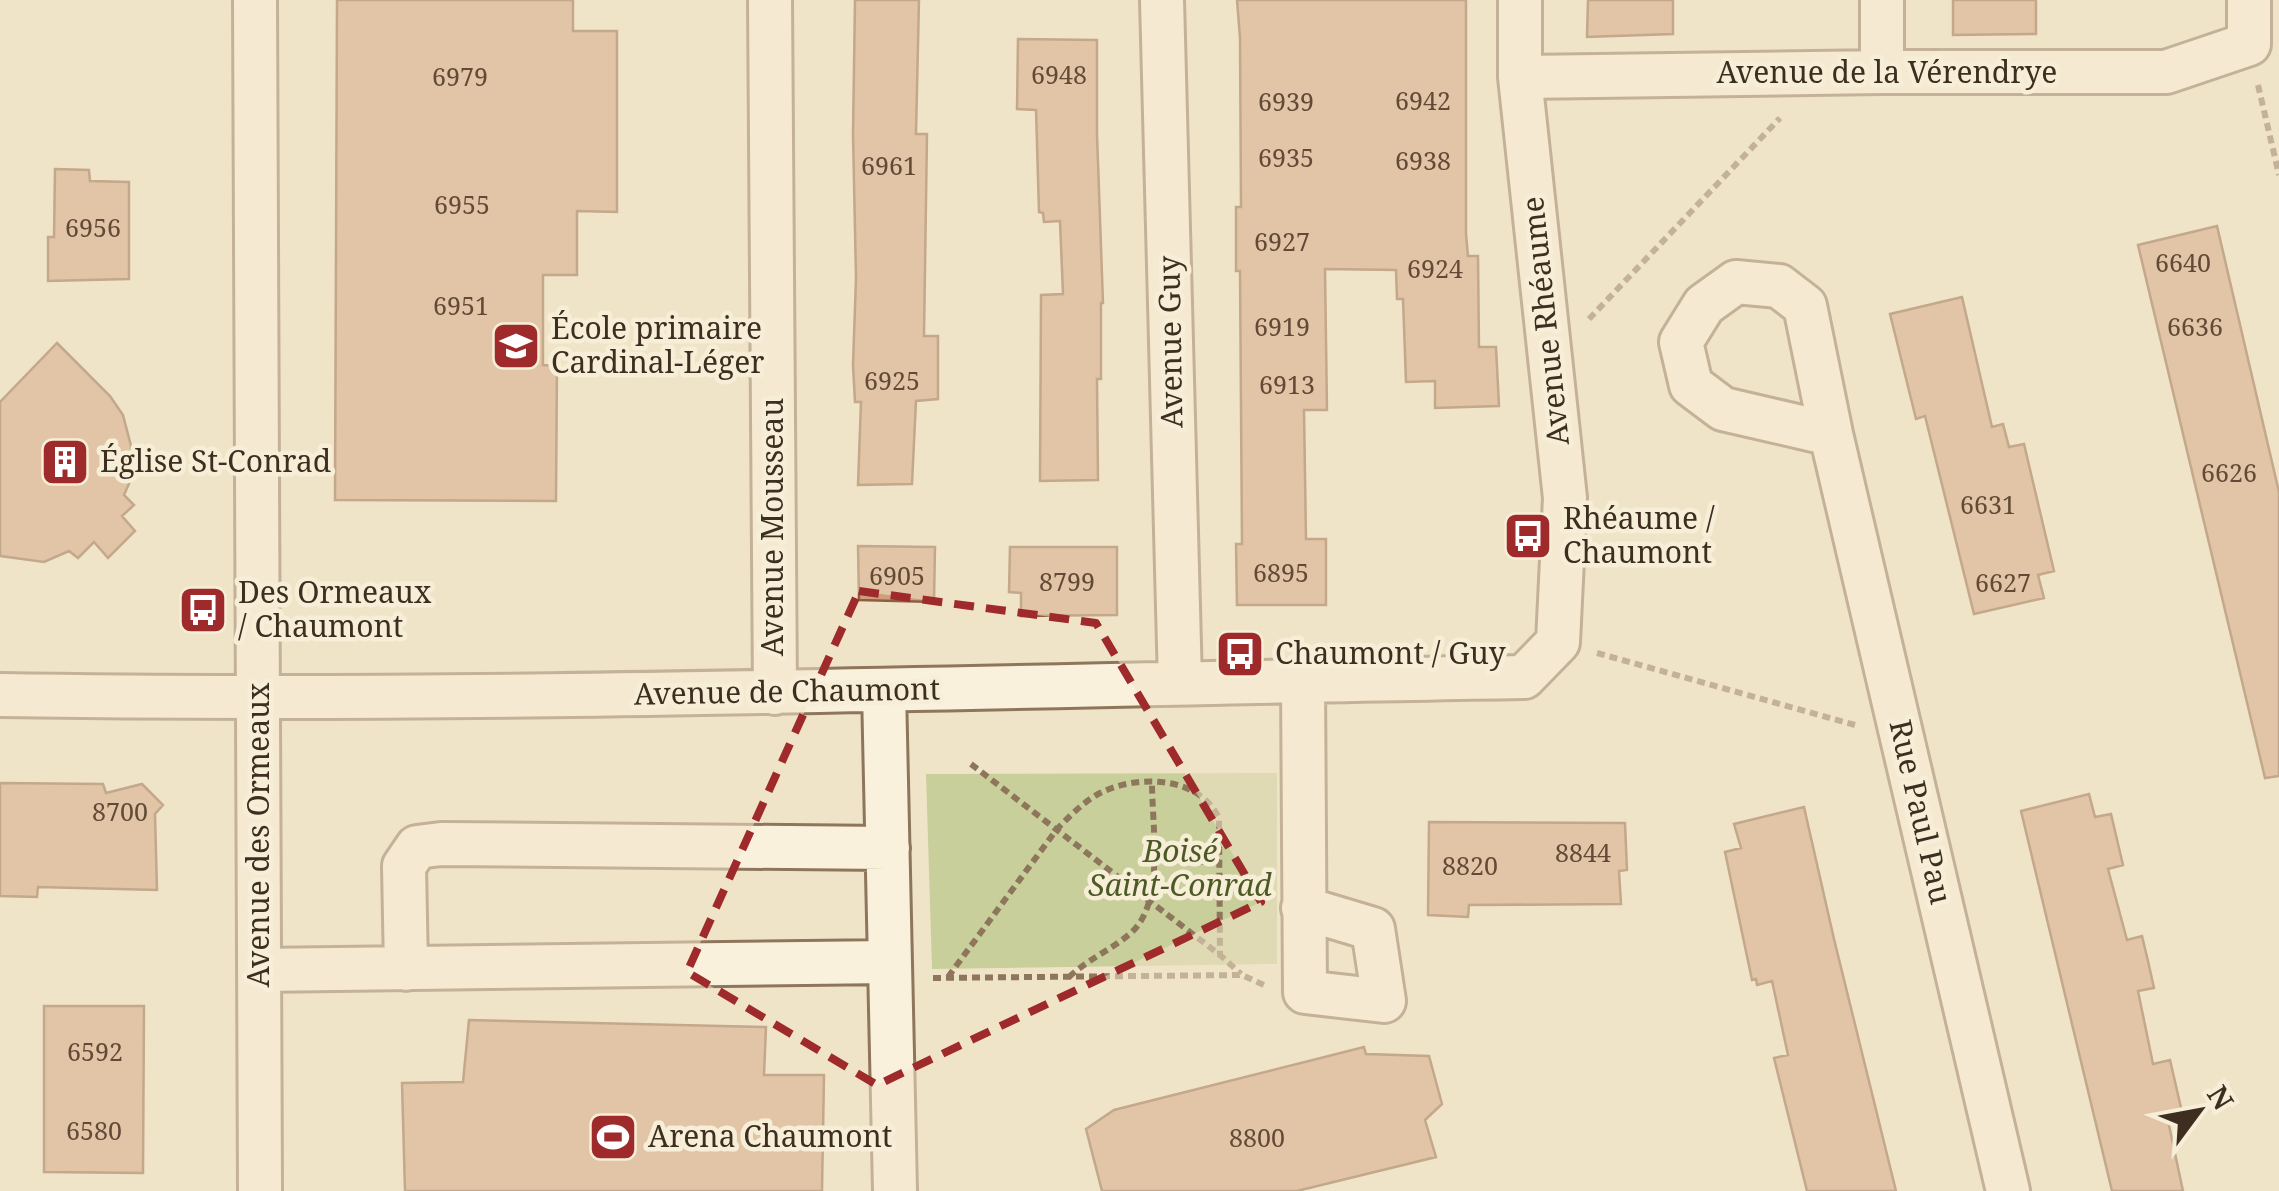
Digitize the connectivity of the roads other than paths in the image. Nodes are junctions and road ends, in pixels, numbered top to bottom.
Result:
1 (255, 0) edge
2 (770, 0) edge
3 (1162, 0) edge
4 (1520, 0) edge
5 (1882, 0) edge
6 (2248, 0) edge
7 (1882, 72) junction
8 (1520, 77) junction
9 (1831, 434) dead end
10 (1558, 642) joint
11 (1303, 681) junction
12 (1180, 683) junction
13 (884, 690) junction
14 (775, 693) junction
15 (0, 695) edge
16 (258, 699) junction
17 (888, 848) junction
18 (1303, 908) dead end
19 (406, 969) junction
20 (259, 970) junction
21 (906, 970) junction
22 (260, 1191) edge
23 (896, 1191) edge
24 (2008, 1191) edge

1 - 16 street, Avenue des Ormeaux
2 - 14 street, Avenue Mousseau
3 - 12 street, Avenue Guy
4 - 8 street, Avenue Rhéaume
5 - 7 street
6 - 7 street, Avenue de la Vérendrye
7 - 8 street, Avenue de la Vérendrye
8 - 10 street, Avenue Rhéaume
9 - 24 street, Rue Paul Pau
10 - 11 street, Avenue de Chaumont
11 - 12 street, Avenue de Chaumont
11 - 18 street
12 - 13 street, Avenue de Chaumont
13 - 14 street, Avenue de Chaumont
13 - 17 street
14 - 16 street, Avenue de Chaumont
15 - 16 street, Avenue de Chaumont
16 - 20 street, Avenue des Ormeaux
17 - 19 street
17 - 21 street
19 - 20 street
19 - 21 street
20 - 22 street, Avenue des Ormeaux
21 - 23 street

